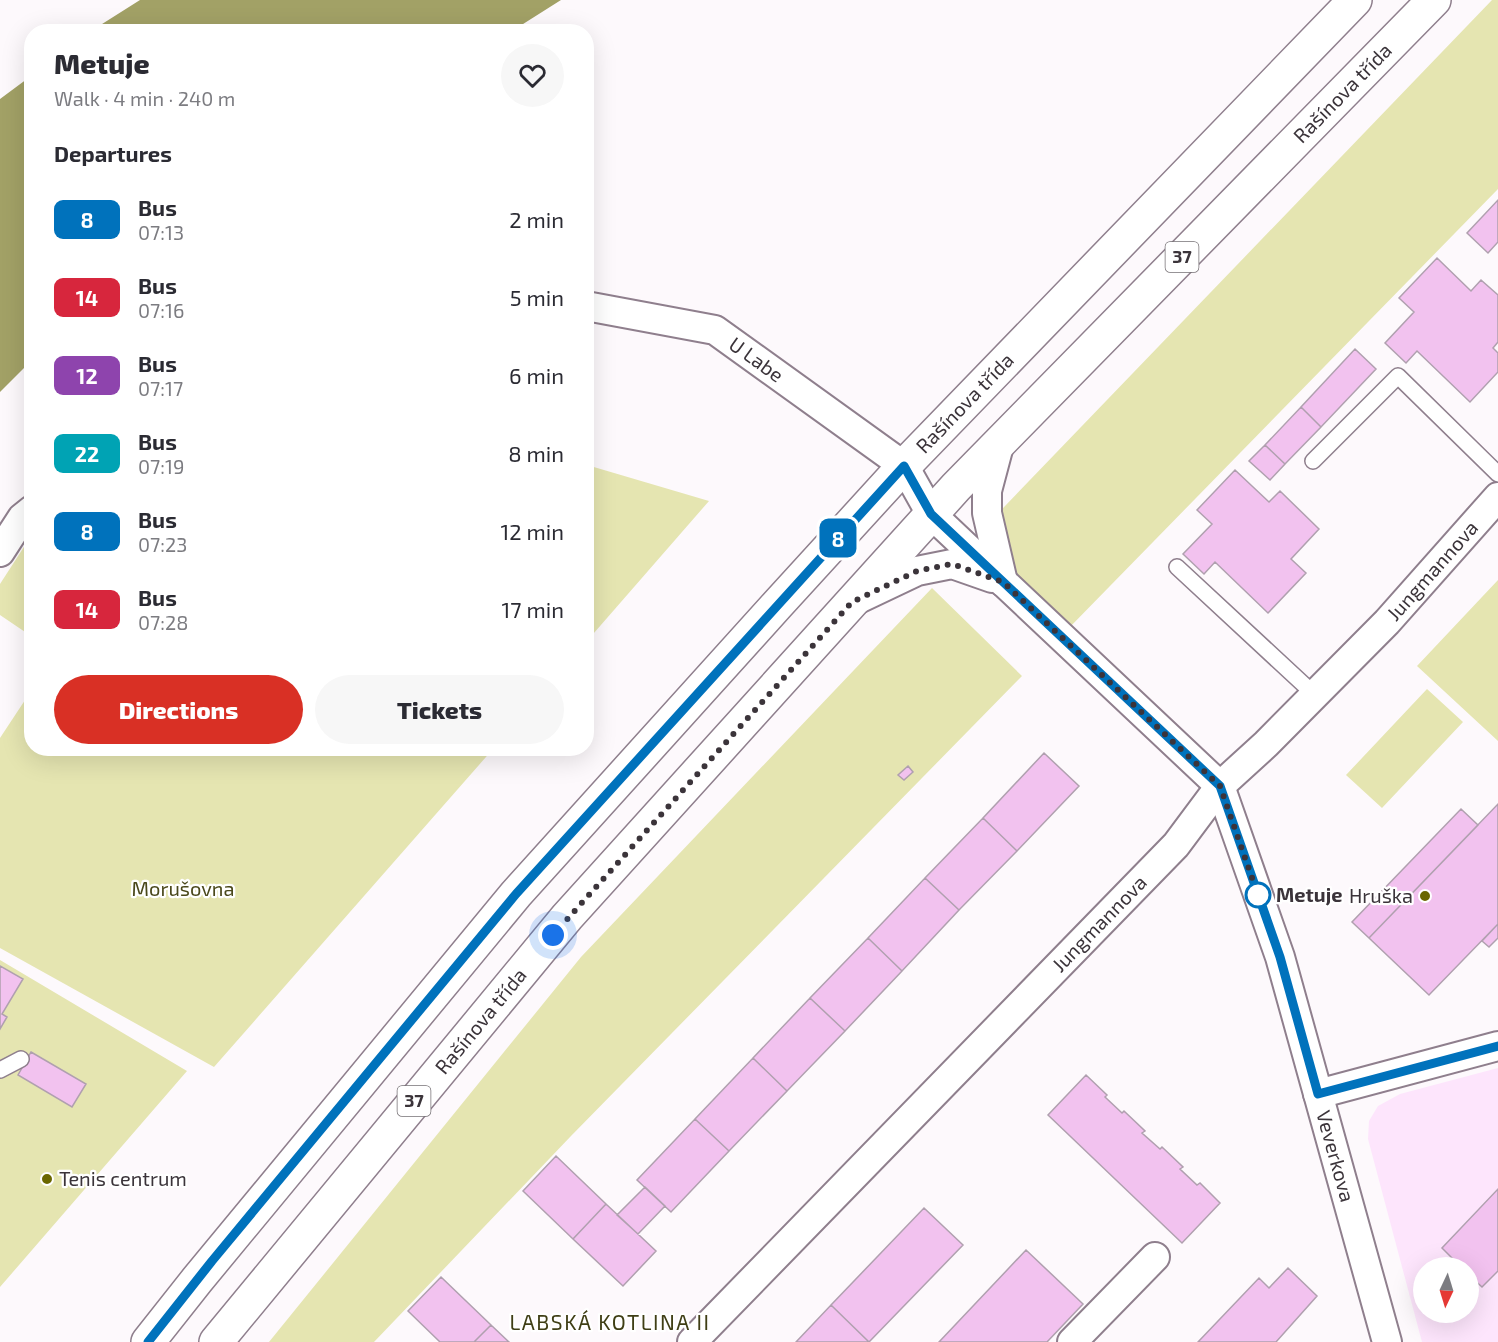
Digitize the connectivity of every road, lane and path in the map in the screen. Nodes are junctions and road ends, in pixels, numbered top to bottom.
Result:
1 (1355, 0) edge
2 (1434, 0) edge
3 (594, 307) edge
4 (1000, 442) junction
5 (1313, 461) dead end
6 (904, 466) junction
7 (1498, 474) edge
8 (1498, 497) edge
9 (931, 514) junction
10 (24, 516) edge
11 (0, 552) edge
12 (1177, 567) dead end
13 (1003, 582) junction
14 (852, 602) junction
15 (1315, 695) junction
16 (1220, 786) junction
17 (1498, 1046) edge
18 (21, 1059) dead end
19 (0, 1070) edge
20 (1318, 1094) junction
21 (1155, 1257) dead end
22 (148, 1342) edge
23 (216, 1342) edge
24 (692, 1342) edge
25 (1072, 1342) edge
26 (1387, 1342) edge

1 - 6 main road, Rašínova třída
2 - 4 main road, Rašínova třída / 37
3 - 6 street, U Labe
4 - 9 main road, Rašínova třída / 37
4 - 13 street, Rašínova třída
5 - 7 lane
6 - 9 street, Veverkova
6 - 22 main road, Rašínova třída
8 - 15 street, Jungmannova
9 - 13 street, Veverkova
9 - 14 main road, Rašínova třída / 37
10 - 11 street
12 - 15 lane
13 - 14 street, Rašínova třída
13 - 16 street, Veverkova
14 - 23 main road, Rašínova třída / 37
15 - 16 street, Jungmannova
16 - 20 street, Veverkova
16 - 24 street, Jungmannova
17 - 20 street
18 - 19 lane
20 - 26 street, Veverkova
21 - 25 street

